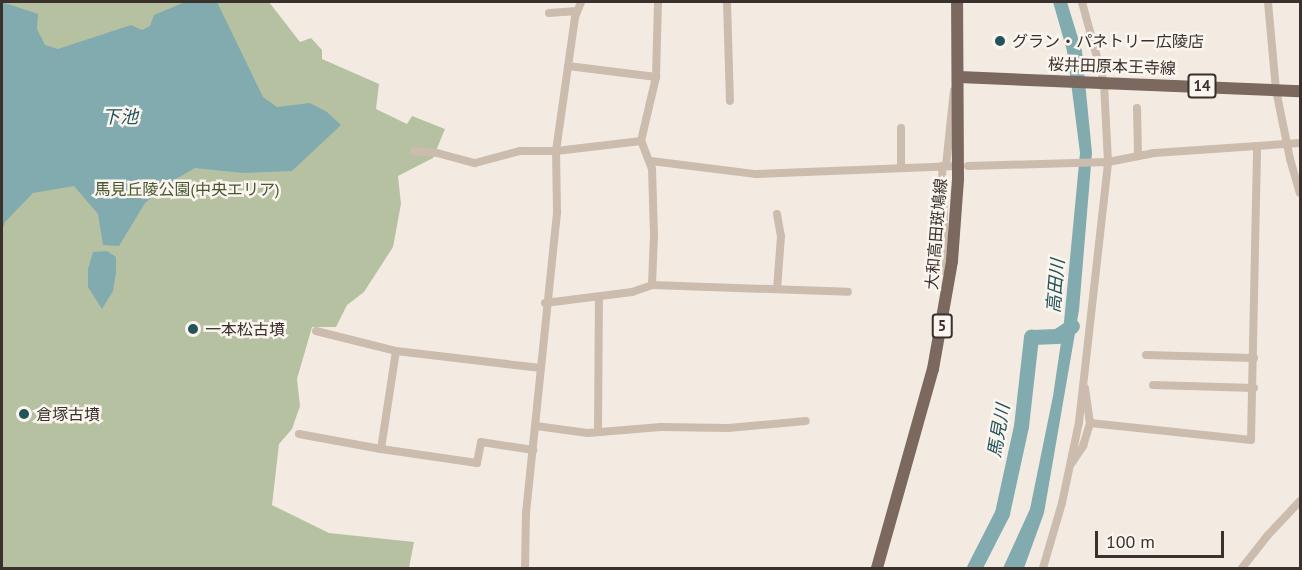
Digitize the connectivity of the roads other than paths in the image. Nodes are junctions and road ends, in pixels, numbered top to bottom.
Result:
1 (581, 2) edge
2 (658, 2) edge
3 (727, 2) edge
4 (957, 2) edge
5 (1082, 2) edge
6 (1268, 2) edge
7 (577, 11) junction
8 (549, 13) dead end
9 (568, 66) junction
10 (958, 77) junction
11 (656, 78) junction
12 (1104, 83) junction
13 (1276, 90) junction
14 (1300, 91) edge
15 (730, 101) dead end
16 (1137, 108) dead end
17 (901, 128) dead end
18 (641, 141) junction
19 (1287, 143) junction
20 (1300, 143) edge
21 (1257, 146) junction
22 (414, 151) dead end
23 (556, 152) junction
24 (1138, 156) junction
25 (651, 161) junction
26 (1108, 162) junction
27 (946, 166) junction
28 (968, 166) dead end
29 (901, 167) junction
30 (1300, 193) edge
31 (777, 214) dead end
32 (652, 285) junction
33 (777, 289) junction
34 (848, 292) dead end
35 (947, 295) junction
36 (599, 297) junction
37 (545, 303) junction
38 (316, 331) dead end
39 (396, 351) junction
40 (1146, 354) dead end
41 (1254, 358) junction
42 (541, 368) junction
43 (1153, 385) dead end
44 (1084, 386) junction
45 (1254, 388) junction
46 (806, 421) dead end
47 (1090, 423) junction
48 (536, 426) junction
49 (598, 432) junction
50 (299, 434) dead end
51 (381, 449) junction
52 (533, 450) junction
53 (1070, 467) junction
54 (1300, 501) edge
55 (525, 568) edge
56 (877, 568) edge
57 (1043, 568) edge
58 (1242, 568) edge

1 - 7 street
2 - 11 street
3 - 15 street
4 - 10 main road, 大和高田斑鳩線 / 5
5 - 12 street
6 - 13 street
7 - 8 street
7 - 9 street
9 - 11 street
9 - 23 street
10 - 12 main road, 桜井田原本王寺線 / 14
10 - 27 street
10 - 35 main road, 大和高田斑鳩線 / 5
11 - 18 street
12 - 13 main road, 桜井田原本王寺線 / 14
12 - 26 street
13 - 14 main road, 桜井田原本王寺線 / 14
13 - 19 street
16 - 24 street
17 - 29 street
18 - 23 street
18 - 25 street
19 - 20 street
19 - 21 street
19 - 30 street
21 - 24 street
21 - 41 street
22 - 23 street
23 - 37 street
24 - 26 street
25 - 29 street
25 - 32 street
26 - 28 street
26 - 44 street
27 - 29 street
27 - 35 street
31 - 33 street
32 - 33 street
32 - 36 street
33 - 34 street
35 - 56 main road, 大和高田斑鳩線 / 5
36 - 37 street
36 - 49 street
37 - 42 street
38 - 39 street
39 - 42 street
39 - 51 street
40 - 41 street
41 - 45 street
42 - 48 street
43 - 45 street
44 - 47 street
44 - 53 street
45 - 47 street
46 - 49 street
47 - 53 street
48 - 49 street
48 - 52 street
50 - 51 street
51 - 52 street
52 - 55 street
53 - 57 street
54 - 58 street

